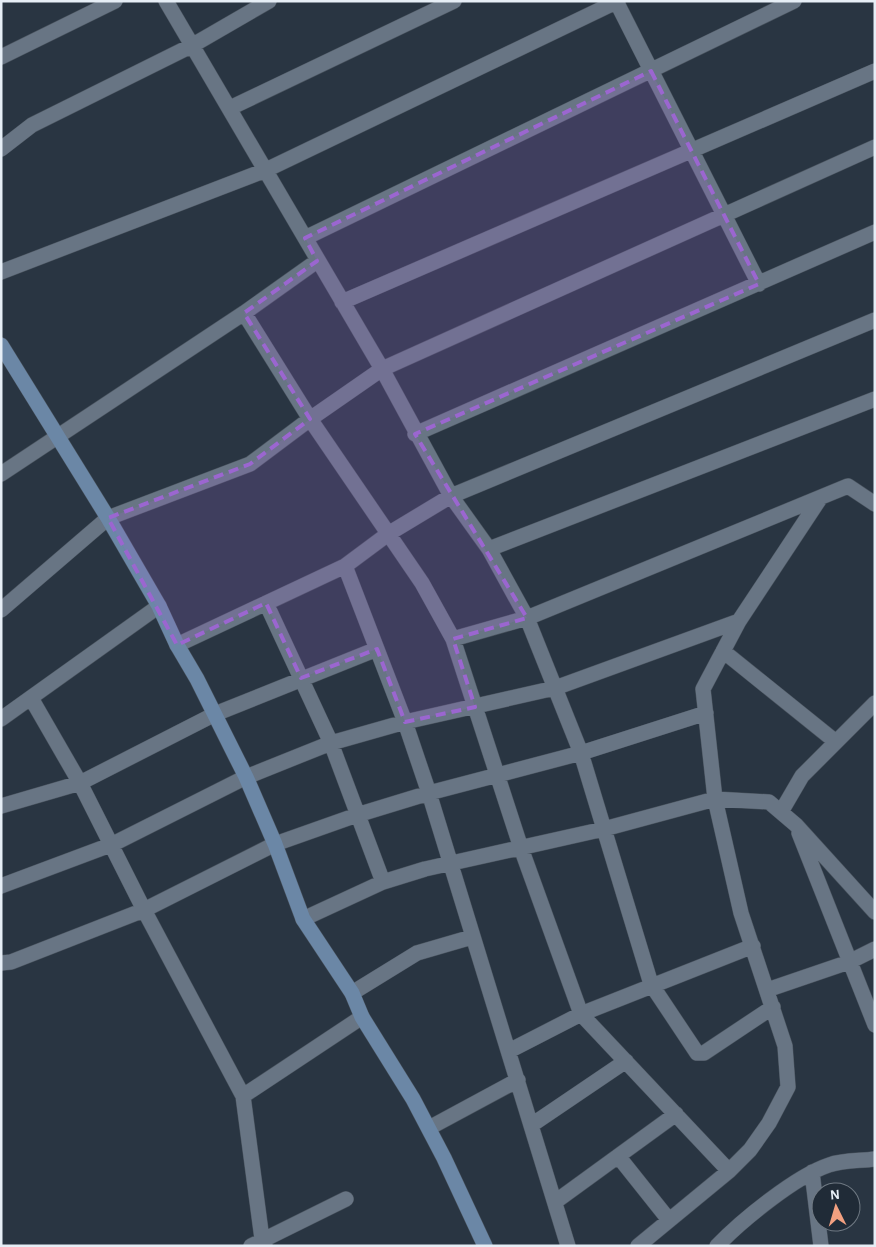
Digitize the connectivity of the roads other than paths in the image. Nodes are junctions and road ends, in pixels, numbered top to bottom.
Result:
1 (115, 1) edge
2 (166, 1) edge
3 (269, 1) edge
4 (454, 1) edge
5 (794, 1) edge
6 (617, 2) edge
7 (193, 45) junction
8 (1, 56) edge
9 (651, 71) junction
10 (875, 71) edge
11 (230, 108) junction
12 (875, 147) edge
13 (1, 149) edge
14 (691, 150) junction
15 (266, 170) junction
16 (724, 215) junction
17 (875, 232) edge
18 (305, 238) junction
19 (317, 261) junction
20 (1, 272) edge
21 (759, 284) junction
22 (342, 302) junction
23 (244, 313) junction
24 (875, 320) edge
25 (1, 345) edge
26 (382, 369) junction
27 (875, 399) edge
28 (310, 418) junction
29 (415, 434) junction
30 (58, 437) junction
31 (1, 474) edge
32 (451, 496) junction
33 (820, 497) junction
34 (875, 504) edge
35 (108, 518) junction
36 (388, 534) junction
37 (488, 549) junction
38 (344, 566) junction
39 (266, 603) junction
40 (159, 606) junction
41 (1, 610) edge
42 (527, 618) junction
43 (739, 621) junction
44 (453, 639) junction
45 (177, 645) junction
46 (377, 649) junction
47 (723, 652) junction
48 (301, 678) junction
49 (555, 688) junction
50 (31, 698) junction
51 (475, 707) junction
52 (872, 711) edge
53 (706, 713) junction
54 (214, 714) junction
55 (1, 719) edge
56 (405, 722) junction
57 (836, 742) junction
58 (331, 744) junction
59 (581, 753) junction
60 (498, 776) junction
61 (246, 777) junction
62 (80, 783) junction
63 (429, 793) junction
64 (715, 799) junction
65 (1, 806) edge
66 (781, 812) junction
67 (357, 815) junction
68 (796, 825) junction
69 (604, 829) junction
70 (113, 844) junction
71 (275, 844) junction
72 (521, 848) junction
73 (451, 861) junction
74 (383, 882) junction
75 (1, 886) edge
76 (144, 910) junction
77 (874, 911) edge
78 (303, 919) junction
79 (472, 937) junction
80 (752, 946) junction
81 (875, 949) edge
82 (849, 962) junction
83 (1, 963) edge
84 (651, 984) junction
85 (767, 990) junction
86 (352, 993) junction
87 (773, 1007) junction
88 (581, 1014) junction
89 (362, 1016) junction
90 (875, 1025) edge
91 (509, 1051) junction
92 (626, 1061) junction
93 (518, 1080) junction
94 (243, 1096) junction
95 (676, 1114) junction
96 (533, 1124) junction
97 (429, 1128) junction
98 (618, 1156) junction
99 (875, 1159) edge
100 (729, 1171) junction
101 (812, 1172) junction
102 (346, 1199) dead end
103 (556, 1202) junction
104 (669, 1220) junction
105 (260, 1244) edge
106 (485, 1246) edge
107 (568, 1246) edge
108 (638, 1246) edge
109 (717, 1246) edge
110 (821, 1246) edge

1 - 8 street
2 - 7 street
3 - 7 street
4 - 11 street
5 - 9 street
6 - 9 street
6 - 15 street
7 - 11 street
7 - 13 street
9 - 14 street
9 - 18 street
10 - 14 street
11 - 15 street
12 - 16 street
14 - 16 street
14 - 22 street
15 - 18 street
15 - 20 street
16 - 21 street
16 - 26 street
17 - 21 street
18 - 19 street
19 - 22 street
19 - 23 street
21 - 29 street
22 - 26 street
23 - 28 street
23 - 30 street
24 - 32 street
25 - 30 main road
26 - 28 street
26 - 29 street
27 - 37 street
28 - 35 street
28 - 36 street
29 - 32 street
30 - 31 street
30 - 35 main road
32 - 36 street
32 - 37 street
33 - 34 street
33 - 42 street
33 - 43 street
35 - 40 main road
35 - 41 street
36 - 38 street
36 - 44 street
37 - 42 street
38 - 39 street
38 - 46 street
39 - 45 street
39 - 48 street
40 - 45 main road
40 - 50 street
42 - 44 street
42 - 49 street
43 - 47 street
43 - 49 street
44 - 51 street
45 - 54 main road
46 - 48 street
46 - 56 street
47 - 53 street
47 - 57 street
48 - 54 street
48 - 58 street
49 - 51 street
49 - 59 street
50 - 55 street
50 - 62 street
51 - 56 street
51 - 60 street
52 - 57 street
53 - 59 street
53 - 64 street
54 - 61 main road
54 - 62 street
56 - 58 street
56 - 63 street
57 - 66 street
58 - 61 street
58 - 67 street
59 - 60 street
59 - 69 street
60 - 63 street
60 - 72 street
61 - 70 street
61 - 71 main road
62 - 65 street
62 - 70 street
63 - 67 street
63 - 73 street
64 - 66 street
64 - 69 street
64 - 80 street
66 - 68 street
67 - 71 street
67 - 74 street
68 - 77 street
68 - 82 street
69 - 72 street
69 - 84 street
70 - 75 street
70 - 76 street
71 - 76 street
71 - 78 main road
72 - 73 street
72 - 88 street
73 - 74 street
73 - 79 street
74 - 78 street
76 - 83 street
76 - 94 street
78 - 86 main road
79 - 86 street
79 - 91 street
80 - 84 street
80 - 85 street
81 - 82 street
82 - 85 street
82 - 90 street
84 - 87 street
84 - 88 street
85 - 87 street
86 - 89 main road
87 - 100 street
88 - 91 street
88 - 92 street
89 - 94 street
89 - 97 main road
91 - 93 street
92 - 95 street
92 - 96 street
93 - 96 street
93 - 97 street
94 - 105 street
95 - 98 street
95 - 100 street
96 - 103 street
97 - 106 main road
98 - 103 street
98 - 104 street
99 - 101 street
100 - 104 street
101 - 109 street
101 - 110 street
102 - 105 street
103 - 107 street
104 - 108 street

